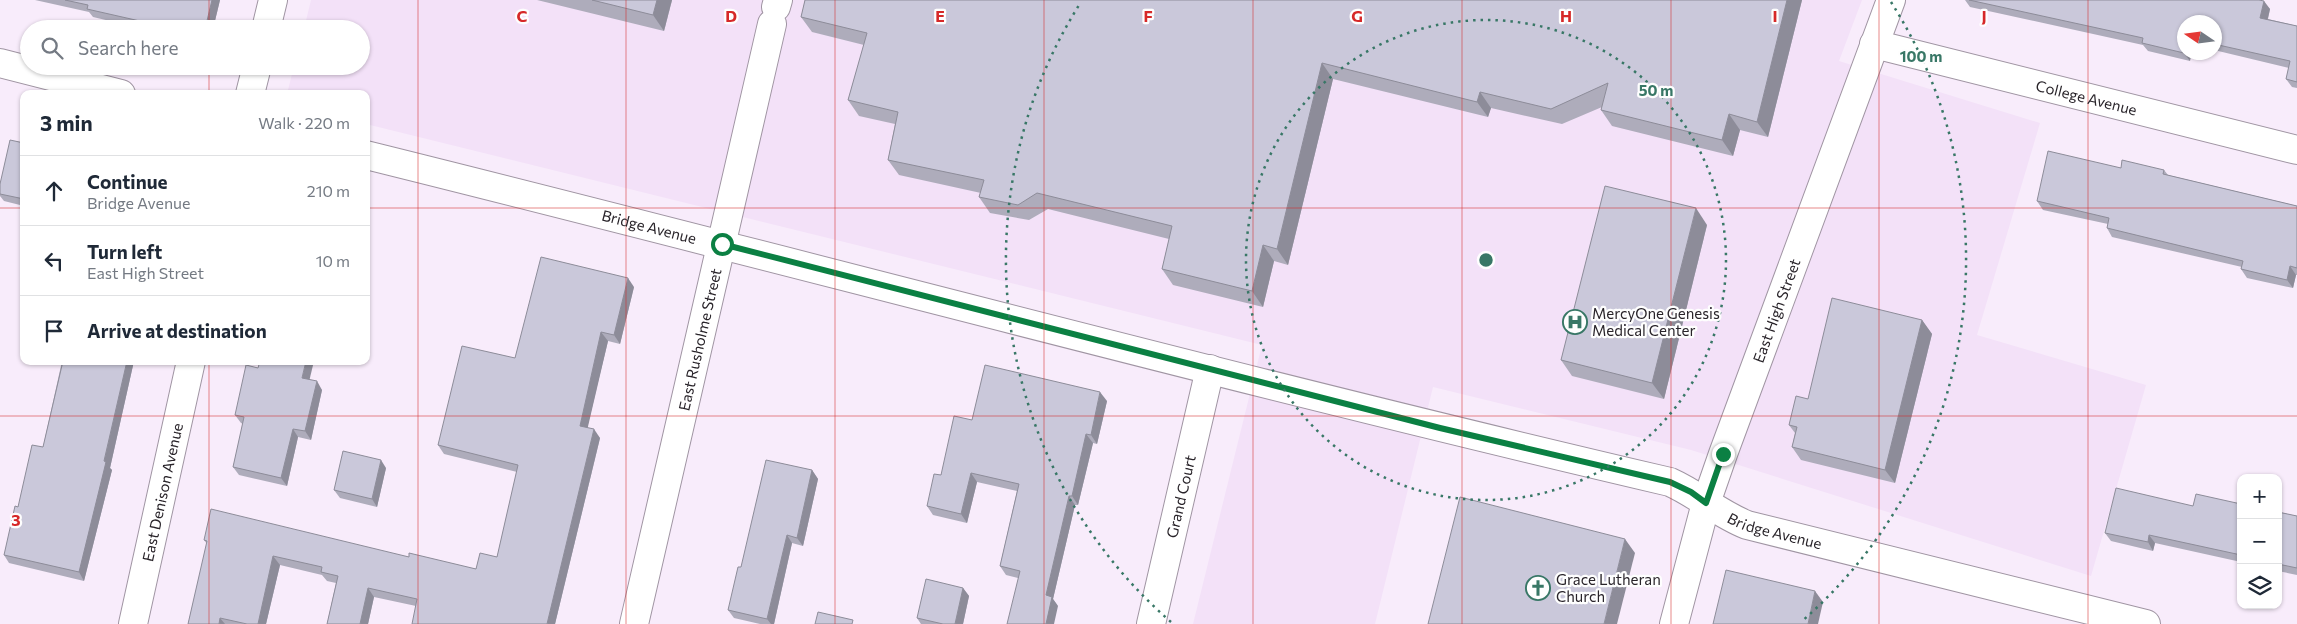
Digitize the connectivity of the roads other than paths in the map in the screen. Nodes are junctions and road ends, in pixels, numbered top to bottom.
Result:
1 (273, 0) edge
2 (1891, 0) edge
3 (776, 10) edge
4 (268, 20) edge
5 (1874, 44) junction
6 (0, 63) edge
7 (20, 68) edge
8 (47, 75) edge
9 (255, 75) edge
10 (105, 90) edge
11 (251, 90) edge
12 (2297, 150) edge
13 (370, 156) edge
14 (722, 244) junction
15 (190, 365) edge
16 (1210, 369) junction
17 (1706, 503) junction
18 (133, 624) edge
19 (634, 624) edge
20 (1151, 624) edge
21 (1674, 624) edge
22 (2146, 624) edge

1 - 4 street
2 - 5 street, East High Street
3 - 14 street, East Rusholme Street
5 - 12 street, College Avenue
5 - 17 street, East High Street
6 - 7 street
8 - 10 street
9 - 11 street
13 - 14 street, Bridge Avenue
14 - 16 street, Bridge Avenue
14 - 19 street, East Rusholme Street
15 - 18 street, East Denison Avenue
16 - 17 street, Bridge Avenue
16 - 20 street, Grand Court
17 - 21 street, East High Street
17 - 22 street, Bridge Avenue

